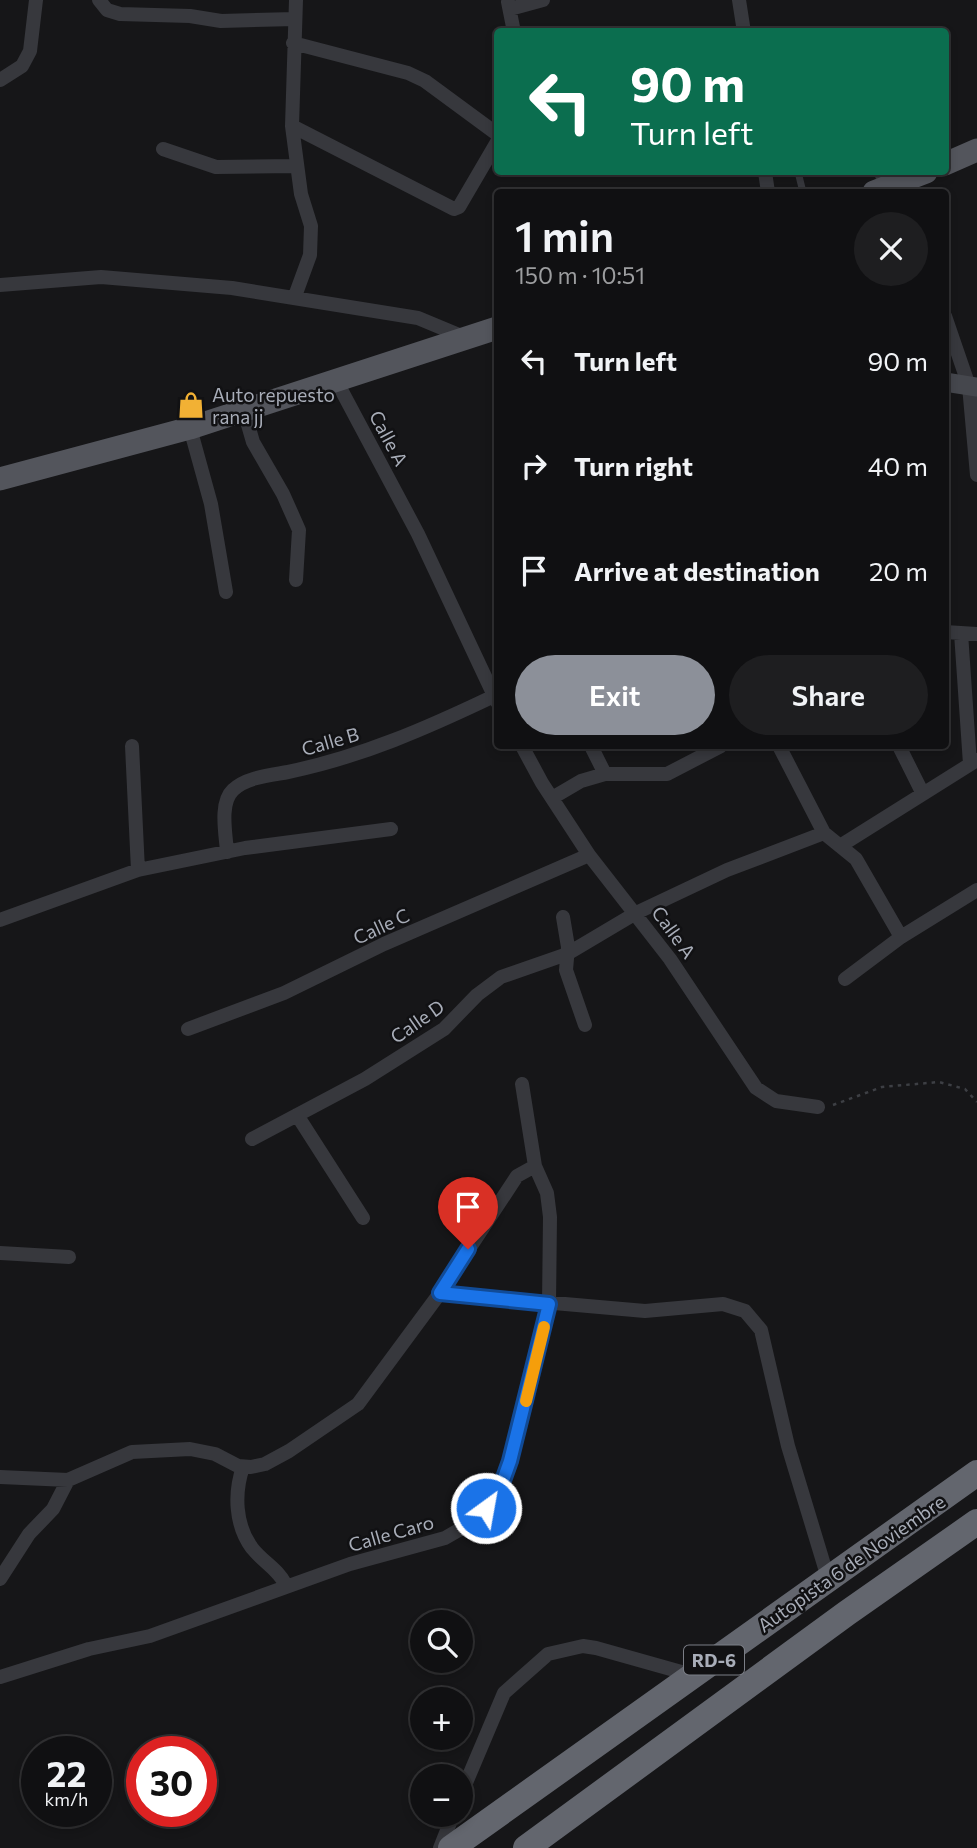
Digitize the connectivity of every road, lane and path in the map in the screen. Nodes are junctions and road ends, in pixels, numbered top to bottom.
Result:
1 (36, 0) edge
2 (99, 0) edge
3 (296, 0) edge
4 (543, 0) edge
5 (739, 0) edge
6 (508, 4) edge
7 (295, 19) junction
8 (513, 28) edge
9 (743, 28) edge
10 (293, 43) junction
11 (22, 66) junction
12 (0, 67) edge
13 (0, 80) edge
14 (292, 126) junction
15 (494, 132) edge
16 (494, 147) edge
17 (163, 149) dead end
18 (977, 150) edge
19 (949, 162) edge
20 (296, 166) junction
21 (918, 175) edge
22 (887, 186) edge
23 (0, 285) edge
24 (295, 296) junction
25 (949, 326) edge
26 (494, 329) edge
27 (466, 338) junction
28 (337, 382) junction
29 (949, 383) edge
30 (973, 386) edge
31 (244, 411) junction
32 (190, 428) junction
33 (977, 475) edge
34 (0, 479) edge
35 (296, 580) dead end
36 (226, 592) dead end
37 (949, 632) edge
38 (961, 633) junction
39 (977, 634) edge
40 (494, 695) edge
41 (494, 700) edge
42 (132, 746) dead end
43 (524, 749) edge
44 (592, 749) edge
45 (715, 749) edge
46 (781, 749) edge
47 (900, 749) edge
48 (974, 762) edge
49 (605, 774) junction
50 (923, 794) junction
51 (552, 798) junction
52 (391, 829) dead end
53 (824, 833) junction
54 (840, 846) junction
55 (226, 852) junction
56 (589, 855) junction
57 (138, 870) junction
58 (977, 890) edge
59 (636, 913) junction
60 (563, 917) dead end
61 (0, 920) edge
62 (901, 937) junction
63 (567, 954) junction
64 (845, 979) dead end
65 (585, 1024) dead end
66 (188, 1029) dead end
67 (522, 1084) dead end
68 (977, 1101) edge
69 (818, 1107) joint
70 (297, 1115) junction
71 (252, 1139) dead end
72 (535, 1166) junction
73 (363, 1219) dead end
74 (0, 1253) edge
75 (69, 1257) dead end
76 (440, 1293) junction
77 (549, 1304) junction
78 (243, 1467) junction
79 (977, 1474) edge
80 (0, 1477) edge
81 (68, 1480) junction
82 (977, 1522) edge
83 (828, 1578) junction
84 (0, 1579) edge
85 (286, 1585) junction
86 (692, 1675) junction
87 (0, 1677) edge
88 (473, 1765) edge
89 (448, 1827) edge
90 (440, 1848) edge
91 (451, 1848) edge
92 (526, 1848) edge

1 - 11 street
2 - 7 street
3 - 7 street
4 - 6 street
5 - 9 street
6 - 8 street
7 - 10 street
10 - 14 street
10 - 15 street
11 - 12 street
11 - 13 street
14 - 16 street
14 - 20 street
17 - 20 street
18 - 19 main road
20 - 24 street
21 - 22 main road
23 - 24 street
24 - 27 street
25 - 30 street
26 - 27 main road
27 - 28 main road
28 - 31 main road
28 - 40 street, Calle A
29 - 30 main road
30 - 33 street
31 - 32 main road
31 - 35 street
32 - 34 main road
32 - 36 street
37 - 38 street
38 - 39 street
38 - 48 street
41 - 55 street, Calle B
42 - 57 street
43 - 51 street, Calle A
44 - 49 street
45 - 49 street
46 - 53 street
47 - 50 street
48 - 50 street
49 - 51 street
50 - 54 street
51 - 56 street, Calle A
52 - 55 street
53 - 54 street
53 - 59 street, Calle D
54 - 62 street
55 - 57 street
56 - 59 street, Calle A
56 - 66 street, Calle C
57 - 61 street
58 - 62 street
59 - 63 street, Calle D
59 - 69 street, Calle A
60 - 63 street
62 - 64 street
63 - 65 street
63 - 70 street, Calle D
67 - 72 street, Calle Caro
68 - 69 path
70 - 71 street, Calle D
70 - 73 street
72 - 76 street
72 - 77 street, Calle Caro
74 - 75 street
76 - 77 street
76 - 78 street
77 - 83 street
77 - 85 street, Calle Caro
78 - 81 street
78 - 85 street
79 - 83 highway, Autopista 6 de Noviembre / RD-6
80 - 81 street
81 - 84 street
82 - 92 highway, Autopista 6 de Noviembre / RD-6
83 - 86 highway, Autopista 6 de Noviembre / RD-6
85 - 87 street, Calle Caro
86 - 88 street
86 - 91 highway, Autopista 6 de Noviembre / RD-6
89 - 90 street

